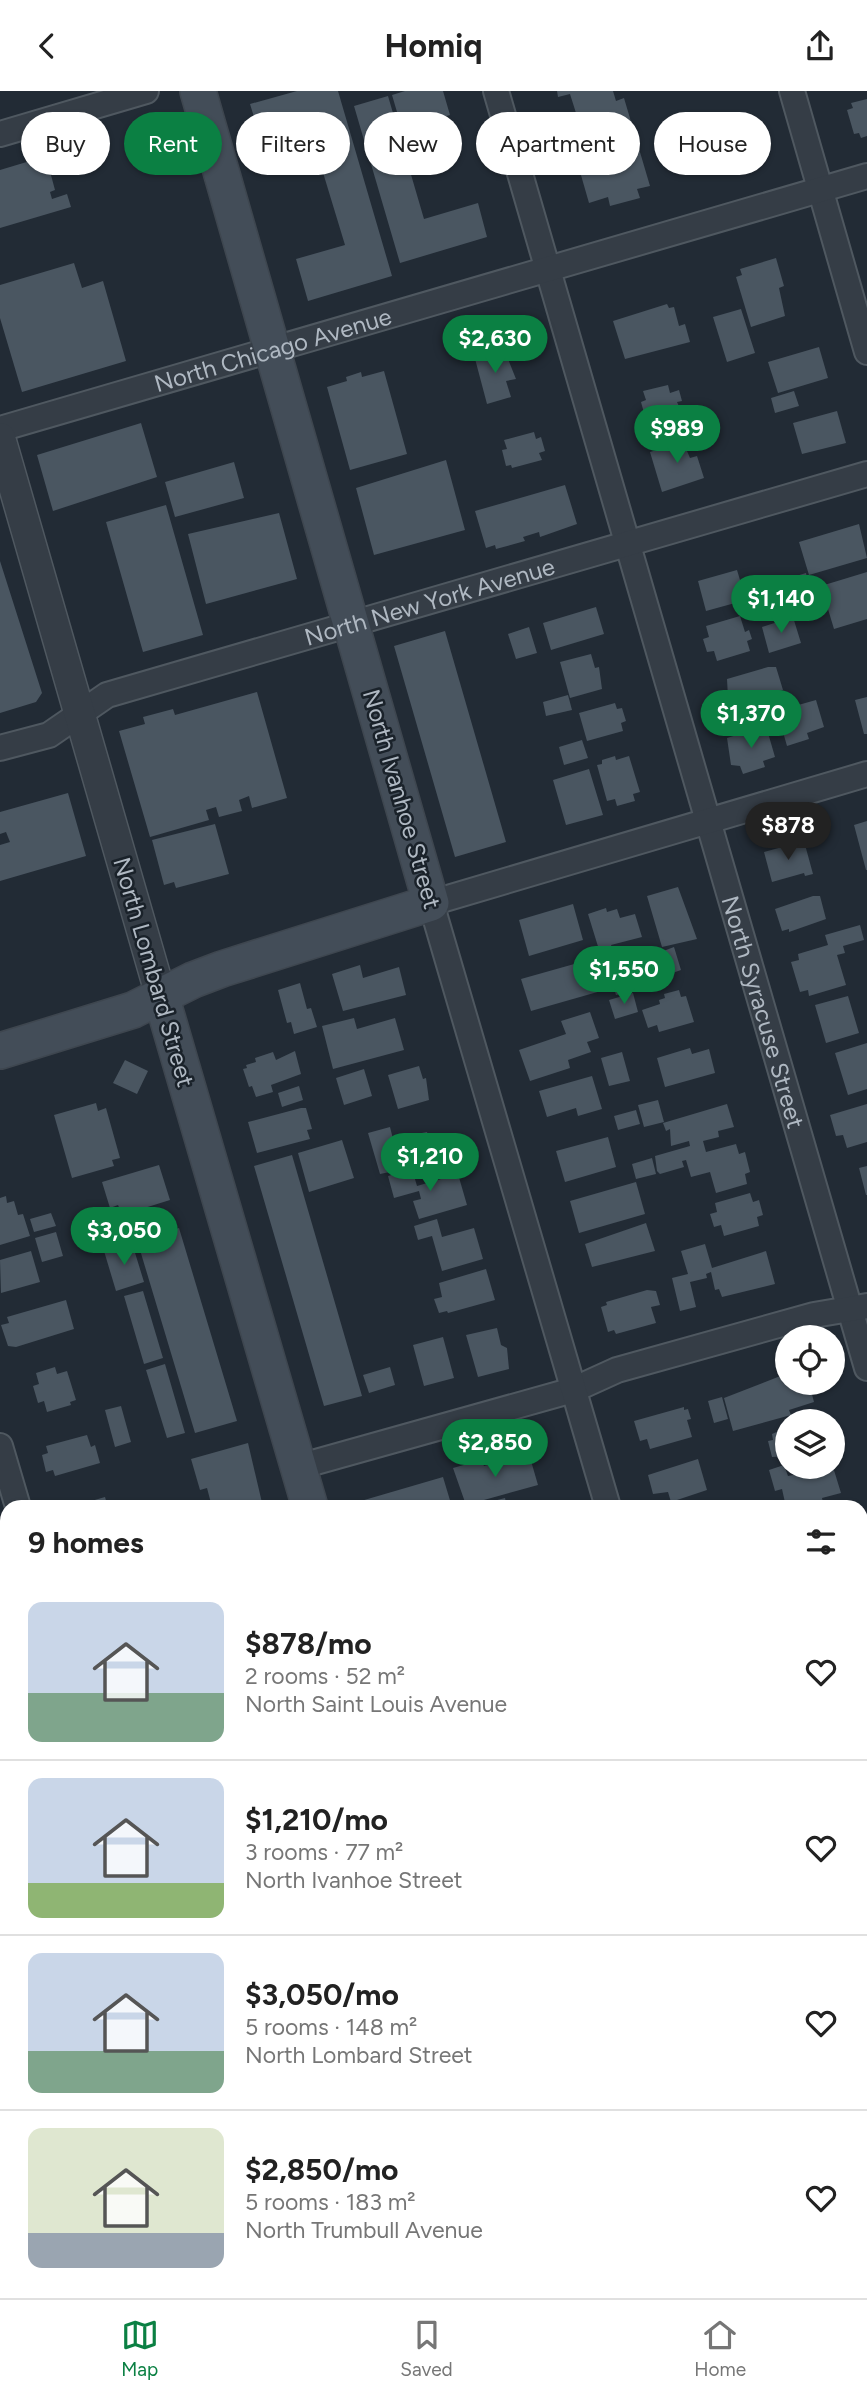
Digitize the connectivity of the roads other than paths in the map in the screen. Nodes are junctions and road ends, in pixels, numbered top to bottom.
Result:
1 (146, 91) edge
2 (198, 91) edge
3 (496, 91) edge
4 (792, 91) edge
5 (0, 134) edge
6 (867, 176) edge
7 (820, 190) junction
8 (545, 269) junction
9 (271, 348) junction
10 (867, 352) edge
11 (0, 429) edge
12 (0, 438) edge
13 (867, 474) edge
14 (626, 545) junction
15 (353, 624) junction
16 (80, 713) junction
17 (0, 748) edge
18 (867, 774) edge
19 (706, 821) junction
20 (431, 903) junction
21 (161, 996) junction
22 (0, 1051) edge
23 (859, 1308) edge
24 (867, 1368) edge
25 (573, 1389) junction
26 (0, 1445) edge
27 (298, 1467) junction
28 (16, 1500) edge
29 (308, 1500) edge
30 (606, 1500) edge

1 - 5 street
2 - 9 main road, North Ivanhoe Street
3 - 8 street, North Syracuse Street
4 - 7 street
6 - 7 street, North Chicago Avenue
7 - 8 street, North Chicago Avenue
7 - 10 street
8 - 9 street, North Chicago Avenue
8 - 14 street, North Syracuse Street
9 - 11 street, North Chicago Avenue
9 - 15 main road, North Ivanhoe Street
12 - 16 street, North Lombard Street
13 - 14 street, North New York Avenue
14 - 15 street, North New York Avenue
14 - 19 street, North Syracuse Street
15 - 16 street, North New York Avenue
15 - 20 main road, North Ivanhoe Street
16 - 17 street, North New York Avenue
16 - 21 street, North Lombard Street
18 - 19 street
19 - 20 street
19 - 23 street, North Syracuse Street
20 - 21 main road
20 - 25 street, North Ivanhoe Street
21 - 22 main road
21 - 27 main road, North Lombard Street
23 - 24 street, North Syracuse Street
23 - 25 street
25 - 27 street
25 - 30 street, North Ivanhoe Street
26 - 28 street
27 - 29 main road, North Lombard Street

